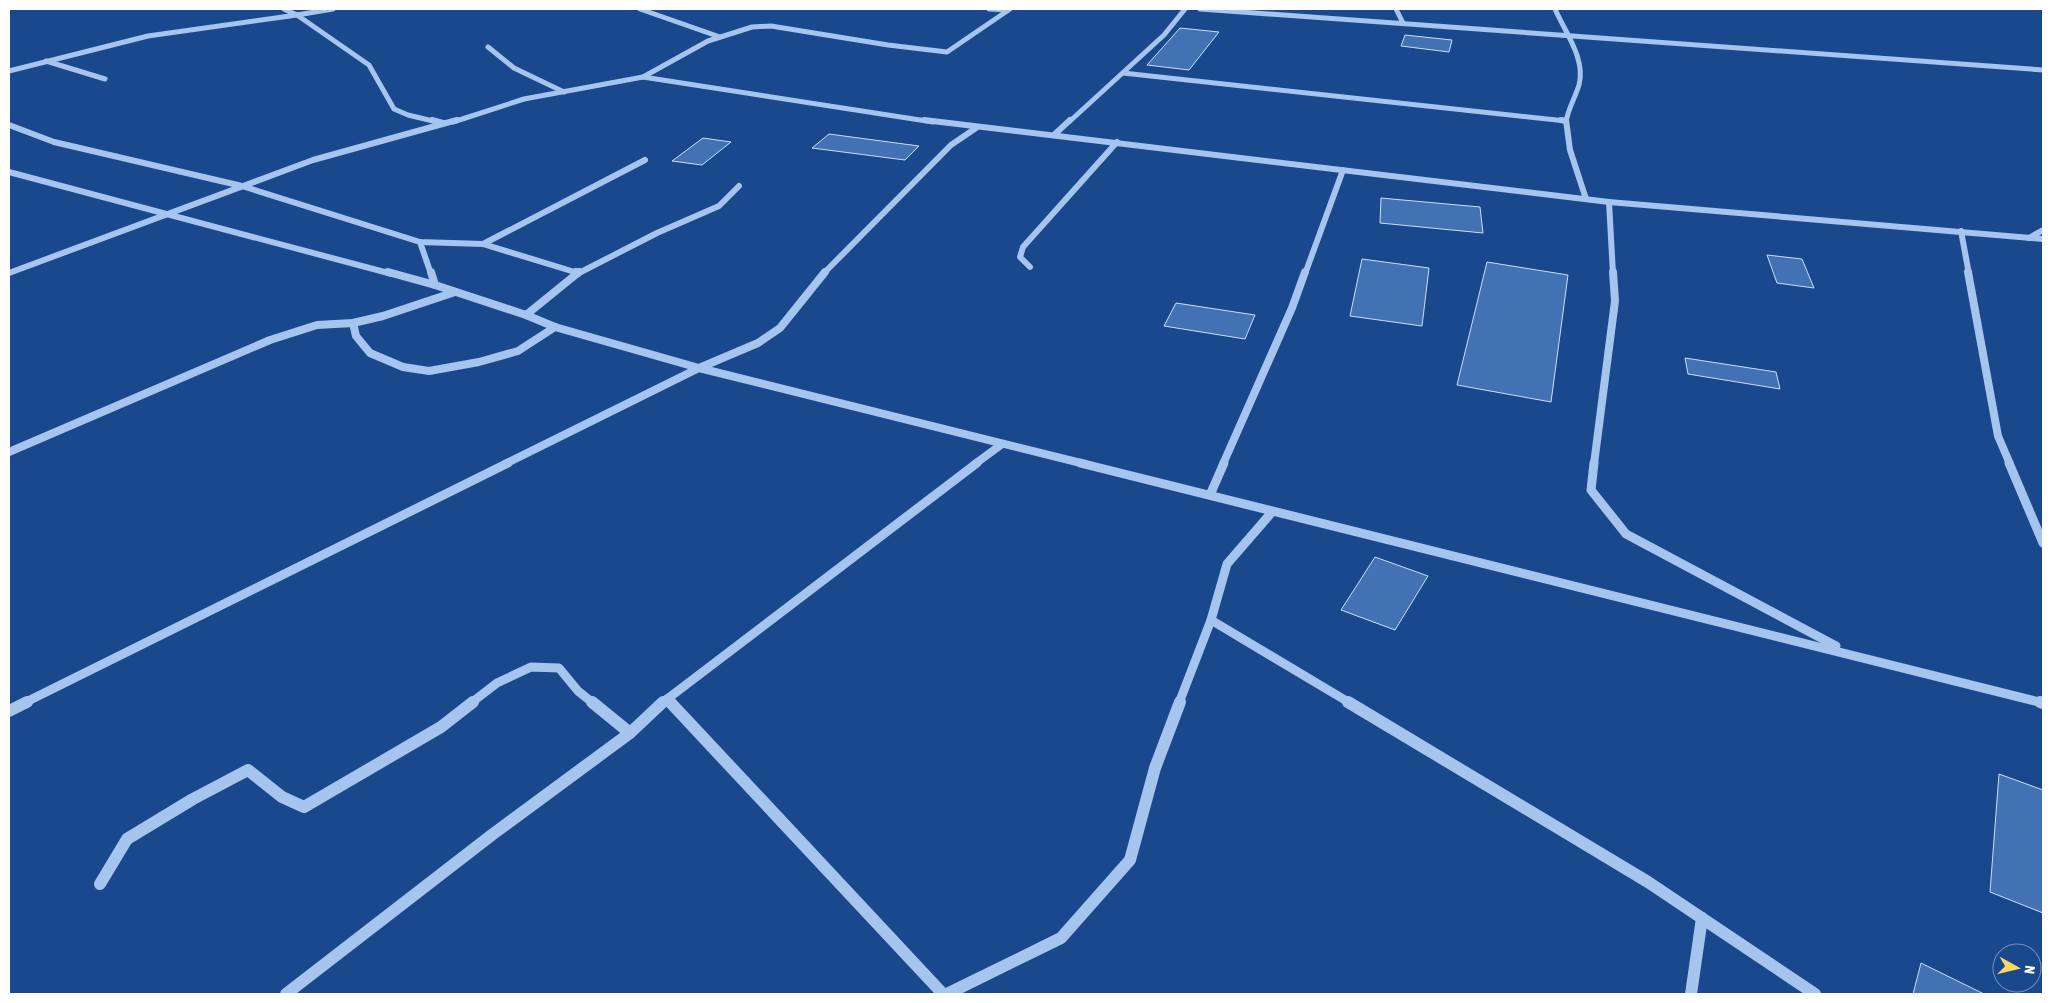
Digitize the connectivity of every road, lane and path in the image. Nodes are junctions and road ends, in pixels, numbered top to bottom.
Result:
1 (284, 9) edge
2 (333, 9) edge
3 (640, 9) edge
4 (989, 9) edge
5 (1009, 9) edge
6 (1184, 9) edge
7 (1200, 9) edge
8 (1396, 9) edge
9 (1555, 9) edge
10 (297, 15) junction
11 (1403, 23) junction
12 (1566, 35) junction
13 (720, 37) junction
14 (488, 47) dead end
15 (45, 61) junction
16 (2043, 70) edge
17 (9, 71) edge
18 (1123, 73) junction
19 (642, 77) junction
20 (105, 79) dead end
21 (564, 92) junction
22 (1566, 121) junction
23 (446, 124) junction
24 (9, 125) edge
25 (976, 128) junction
26 (1054, 135) junction
27 (1117, 142) junction
28 (645, 160) dead end
29 (1343, 170) junction
30 (9, 172) edge
31 (242, 186) junction
32 (739, 186) dead end
33 (1586, 199) junction
34 (1609, 202) junction
35 (164, 214) junction
36 (2043, 230) edge
37 (1961, 231) junction
38 (2029, 238) junction
39 (2043, 239) edge
40 (420, 242) junction
41 (483, 244) junction
42 (1030, 267) dead end
43 (9, 273) edge
44 (578, 273) junction
45 (435, 285) junction
46 (454, 292) junction
47 (526, 315) junction
48 (353, 323) junction
49 (554, 327) junction
50 (699, 368) junction
51 (1002, 444) junction
52 (9, 452) edge
53 (1210, 495) junction
54 (1272, 512) junction
55 (2043, 543) edge
56 (1211, 620) junction
57 (1849, 654) junction
58 (667, 700) junction
59 (2043, 703) edge
60 (9, 711) edge
61 (630, 733) junction
62 (100, 884) dead end
63 (1702, 918) junction
64 (286, 994) edge
65 (945, 994) edge
66 (1691, 994) edge
67 (1815, 994) edge

1 - 10 street
2 - 10 street
3 - 13 street
4 - 5 street
5 - 13 street
6 - 18 street
7 - 11 street
8 - 11 street
9 - 12 street
10 - 15 street
10 - 23 street
11 - 12 street
12 - 16 street
12 - 22 street
13 - 19 street
14 - 21 street
15 - 17 street
15 - 20 street
18 - 22 street
18 - 26 street
19 - 21 street
19 - 25 street
21 - 23 street
22 - 33 street
23 - 31 street
24 - 31 street
25 - 26 street
25 - 50 street
26 - 27 street
27 - 29 street
27 - 42 street
28 - 41 street
29 - 33 street
29 - 53 street
30 - 35 street
31 - 35 street
31 - 40 street
32 - 44 street
33 - 34 street
34 - 37 street
34 - 57 street
35 - 43 street
35 - 45 street
36 - 38 street
37 - 38 street
37 - 55 street
38 - 39 street
40 - 41 street
40 - 45 street
41 - 44 street
44 - 47 street
45 - 46 street
46 - 47 street
46 - 48 street
47 - 49 street
48 - 49 street
48 - 52 street
49 - 50 street
50 - 51 street
50 - 60 street
51 - 53 street
51 - 58 street
53 - 54 street
54 - 56 street
54 - 57 street
56 - 63 street
56 - 65 street
57 - 59 street
58 - 61 street
58 - 65 street
61 - 62 street
61 - 64 street
63 - 66 street
63 - 67 street

